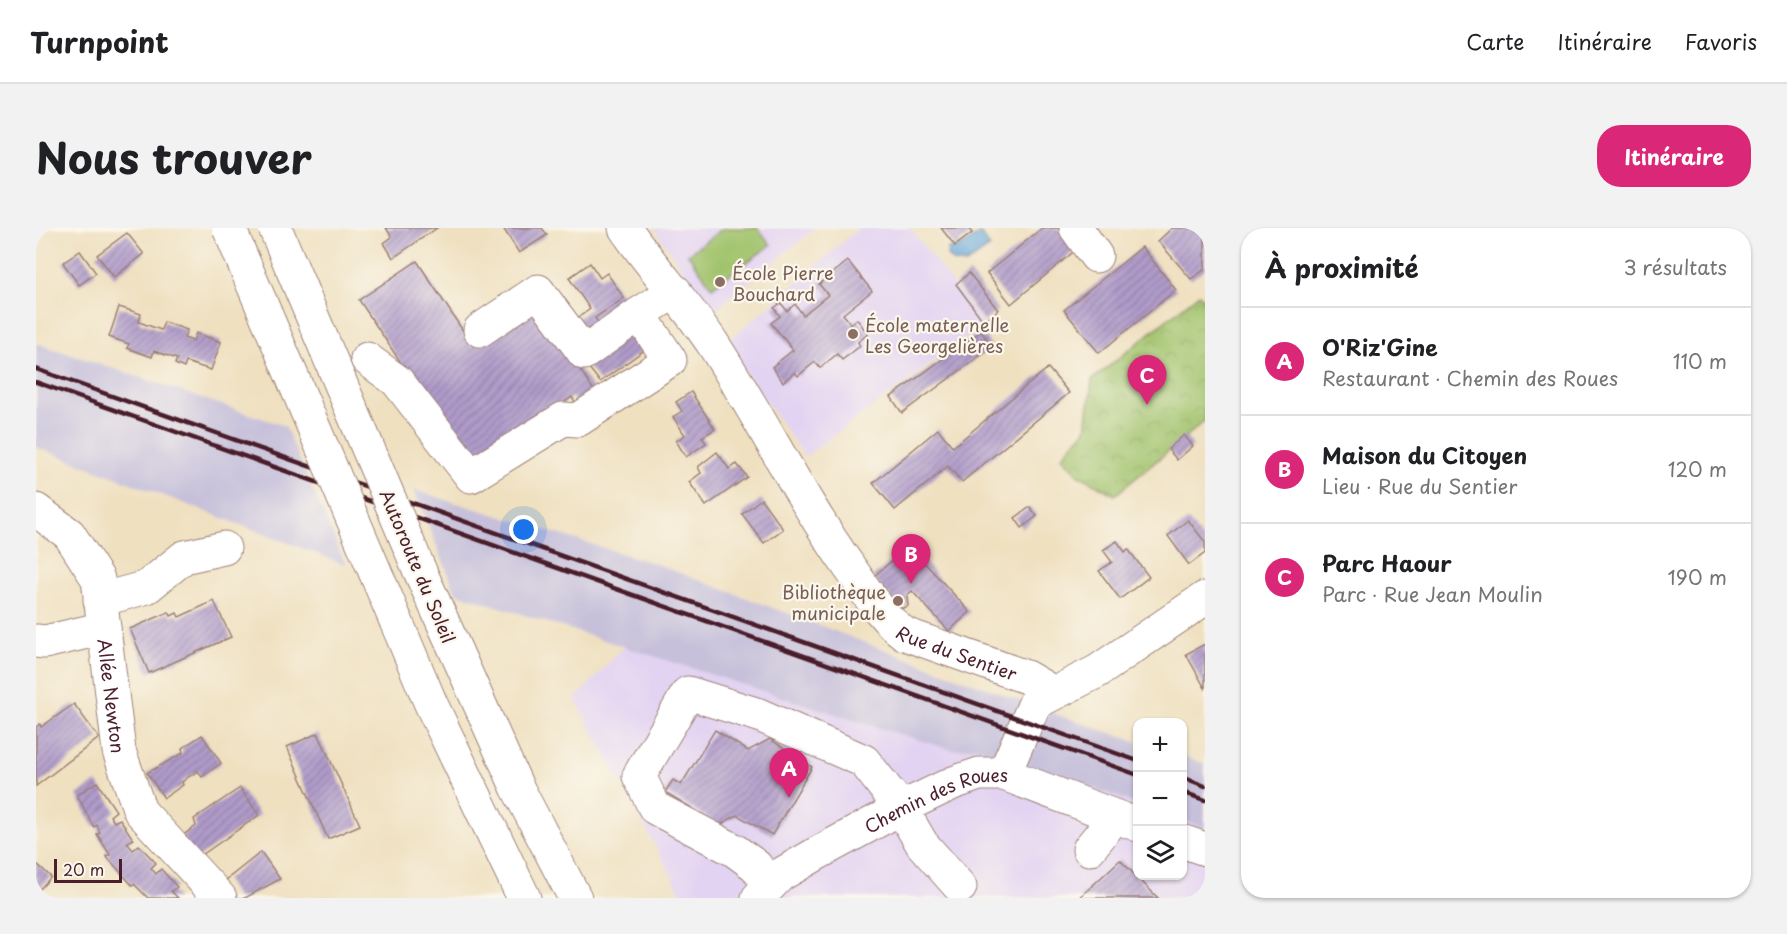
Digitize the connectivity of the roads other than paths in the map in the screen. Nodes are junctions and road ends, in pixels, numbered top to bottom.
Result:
1 (229, 228) edge
2 (274, 228) edge
3 (625, 228) edge
4 (1076, 228) edge
5 (1096, 256) dead end
6 (659, 301) junction
7 (480, 330) dead end
8 (367, 358) dead end
9 (36, 510) edge
10 (224, 548) dead end
11 (1205, 598) edge
12 (102, 614) junction
13 (36, 641) edge
14 (1052, 692) junction
15 (1004, 774) junction
16 (900, 808) junction
17 (1124, 820) edge
18 (1187, 843) edge
19 (1089, 849) dead end
20 (1205, 849) edge
21 (960, 887) dead end
22 (211, 889) edge
23 (763, 892) edge
24 (524, 898) edge
25 (575, 898) edge

1 - 24 main road, bridge
2 - 25 main road, Autoroute du Soleil, bridge
3 - 6 main road, Rue du Sentier
4 - 5 main road
6 - 7 main road
6 - 8 main road
6 - 14 main road, Rue du Sentier
9 - 12 main road, Allée Newton
10 - 12 main road
11 - 14 main road, Chemin des Roues
12 - 13 main road
12 - 22 main road, Allée Newton
14 - 15 main road, Chemin des Roues
15 - 16 main road, Chemin des Roues
15 - 17 main road
16 - 21 main road
16 - 23 main road, Chemin des Roues
16 - 23 main road
17 - 19 main road
18 - 20 main road

